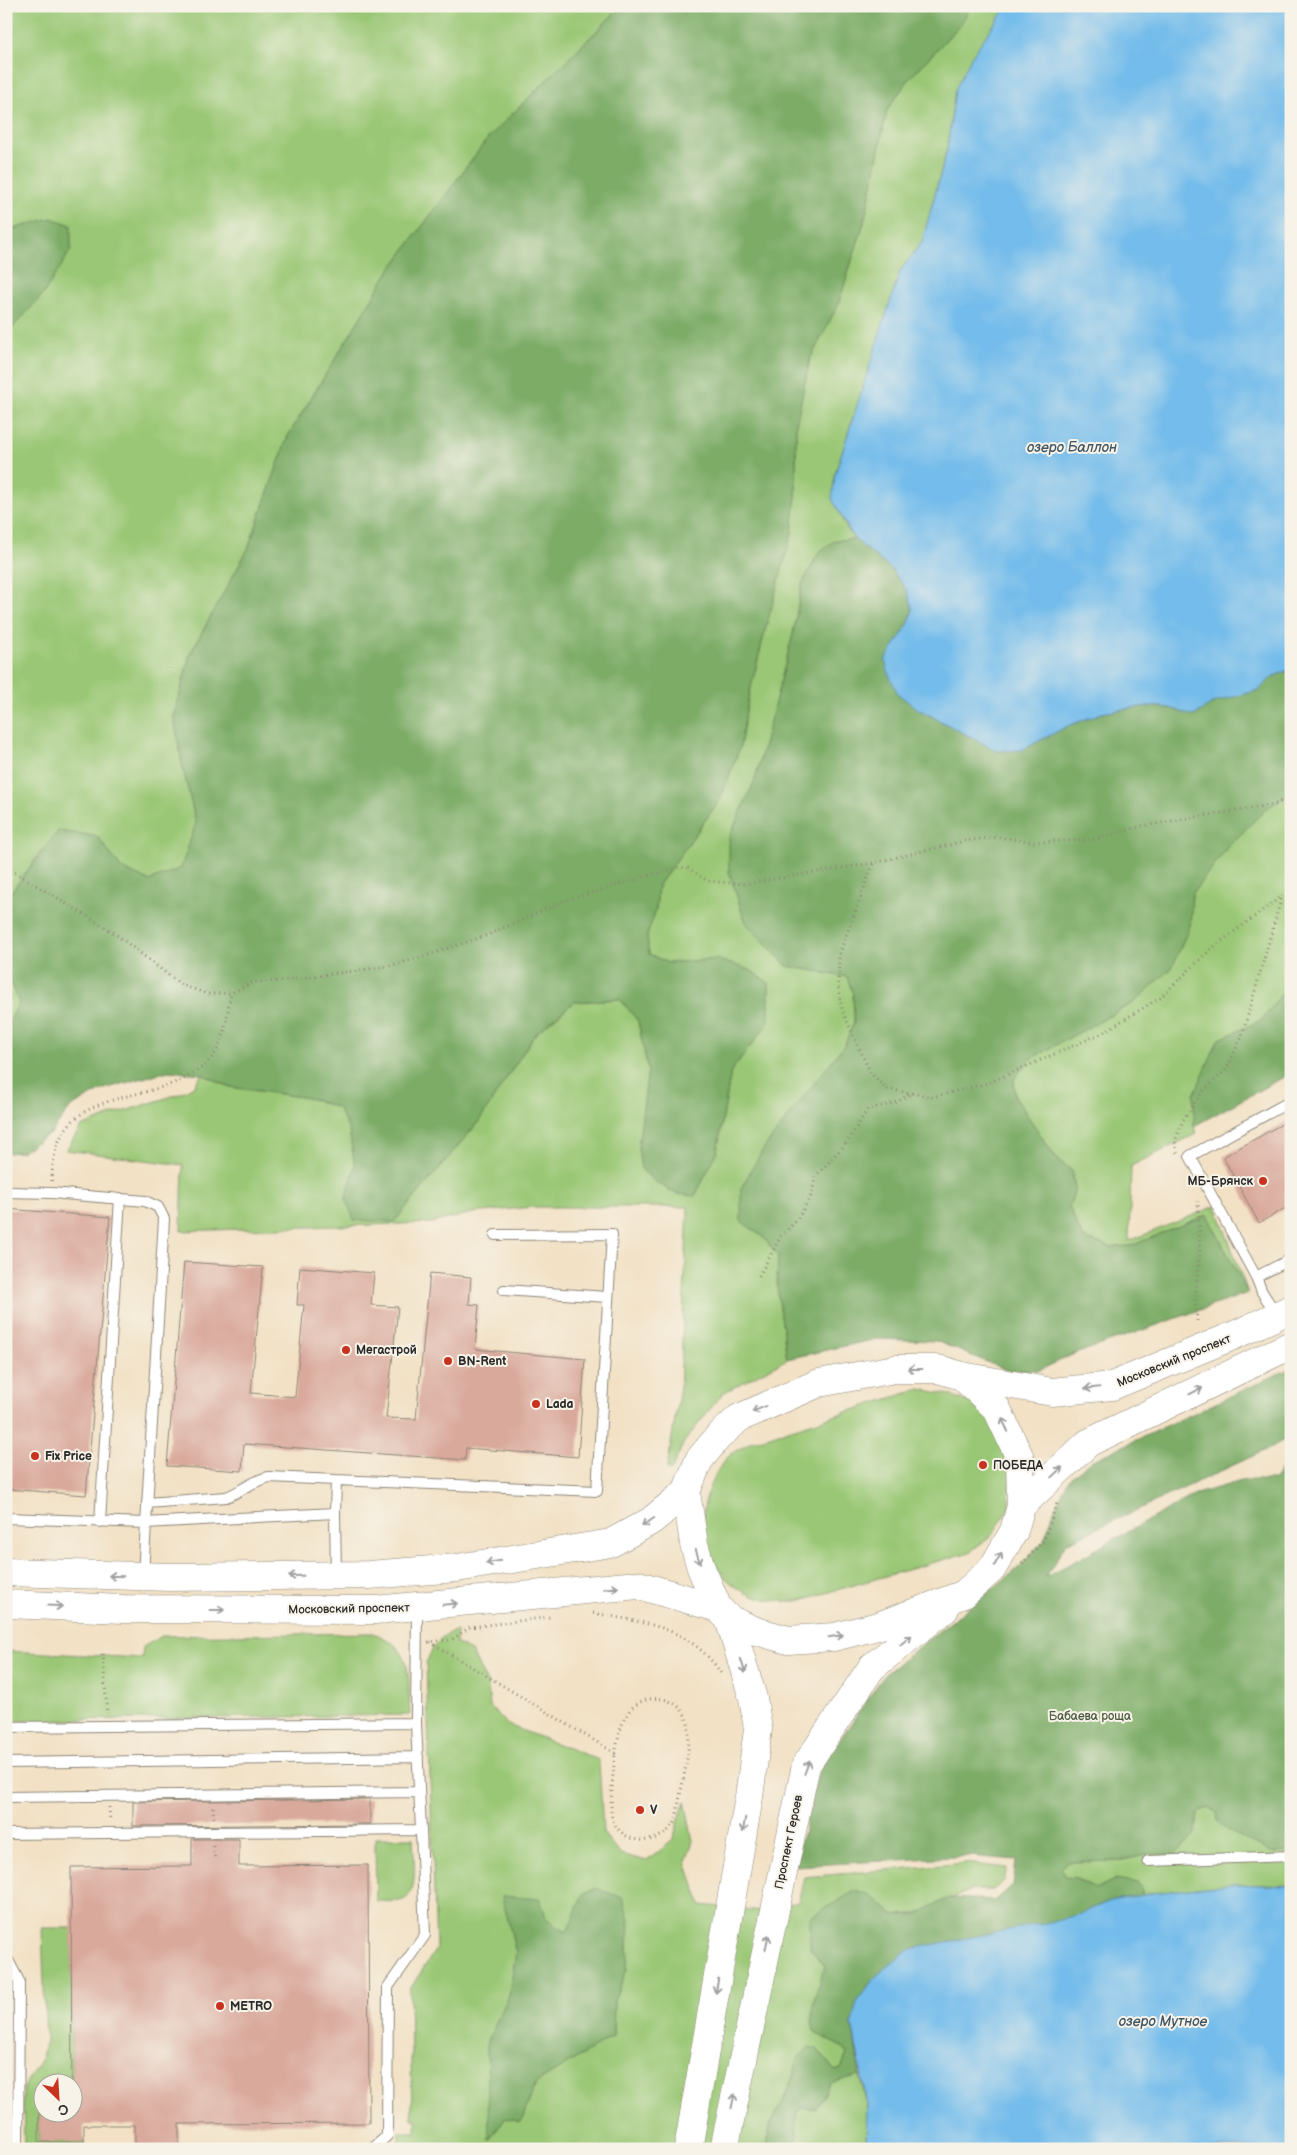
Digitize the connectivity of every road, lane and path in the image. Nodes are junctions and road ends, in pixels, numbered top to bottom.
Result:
1 (1291, 796) edge
2 (874, 863) junction
3 (6, 867) edge
4 (1291, 885) edge
5 (1282, 896) junction
6 (231, 993) junction
7 (912, 1093) junction
8 (1291, 1101) edge
9 (1180, 1159) dead end
10 (6, 1192) edge
11 (52, 1193) junction
12 (1198, 1197) dead end
13 (120, 1198) junction
14 (496, 1235) dead end
15 (1291, 1259) edge
16 (758, 1276) dead end
17 (1256, 1277) junction
18 (504, 1290) dead end
19 (607, 1297) junction
20 (1284, 1312) edge
21 (1197, 1321) dead end
22 (1291, 1345) edge
23 (962, 1376) junction
24 (336, 1480) junction
25 (686, 1492) junction
26 (147, 1503) junction
27 (1021, 1506) junction
28 (335, 1513) junction
29 (6, 1518) edge
30 (100, 1522) junction
31 (145, 1523) junction
32 (6, 1572) edge
33 (336, 1575) junction
34 (143, 1577) junction
35 (964, 1594) junction
36 (6, 1604) edge
37 (417, 1607) junction
38 (592, 1613) dead end
39 (724, 1614) junction
40 (554, 1617) dead end
41 (430, 1642) junction
42 (417, 1644) junction
43 (727, 1682) dead end
44 (416, 1723) junction
45 (6, 1727) edge
46 (615, 1753) junction
47 (418, 1757) junction
48 (6, 1763) edge
49 (419, 1792) junction
50 (6, 1797) edge
51 (421, 1830) junction
52 (6, 1834) edge
53 (1291, 1856) edge
54 (1148, 1861) dead end
55 (6, 1962) edge
56 (18, 2149) edge
57 (372, 2149) edge
58 (688, 2149) edge
59 (724, 2149) edge

1 - 2 path
2 - 6 path
2 - 7 path
3 - 6 path
4 - 5 path
5 - 7 path
5 - 9 path
6 - 11 path
7 - 16 path
8 - 17 lane
10 - 11 lane
11 - 13 lane
12 - 21 path
13 - 26 lane
13 - 30 lane
14 - 19 lane
15 - 17 lane
17 - 20 lane
18 - 19 lane
19 - 24 lane
20 -> 23 main road, Московский проспект
27 -> 22 main road
23 -> 25 main road, Московский проспект
27 -> 23 main road
24 - 26 lane
24 - 28 lane
25 -> 33 main road
25 -> 39 main road
26 - 31 lane
35 -> 27 main road, Проспект Героев
28 - 31 lane
28 - 33 lane
29 - 30 lane
30 - 31 lane
31 - 34 lane
34 -> 32 main road
33 -> 34 main road
39 -> 35 main road, Московский проспект
59 -> 35 main road, Проспект Героев
36 -> 37 main road, Московский проспект
37 -> 39 main road, Московский проспект
37 - 42 lane
38 - 43 path
39 -> 58 main road
40 - 41 path
41 - 42 path
41 - 46 path
42 - 44 lane
44 - 45 lane
44 - 47 lane
46 - 46 path
47 - 48 lane
47 - 49 lane
49 - 50 lane
49 - 51 lane
51 - 52 lane
51 - 57 lane
53 - 54 lane
55 - 56 lane

